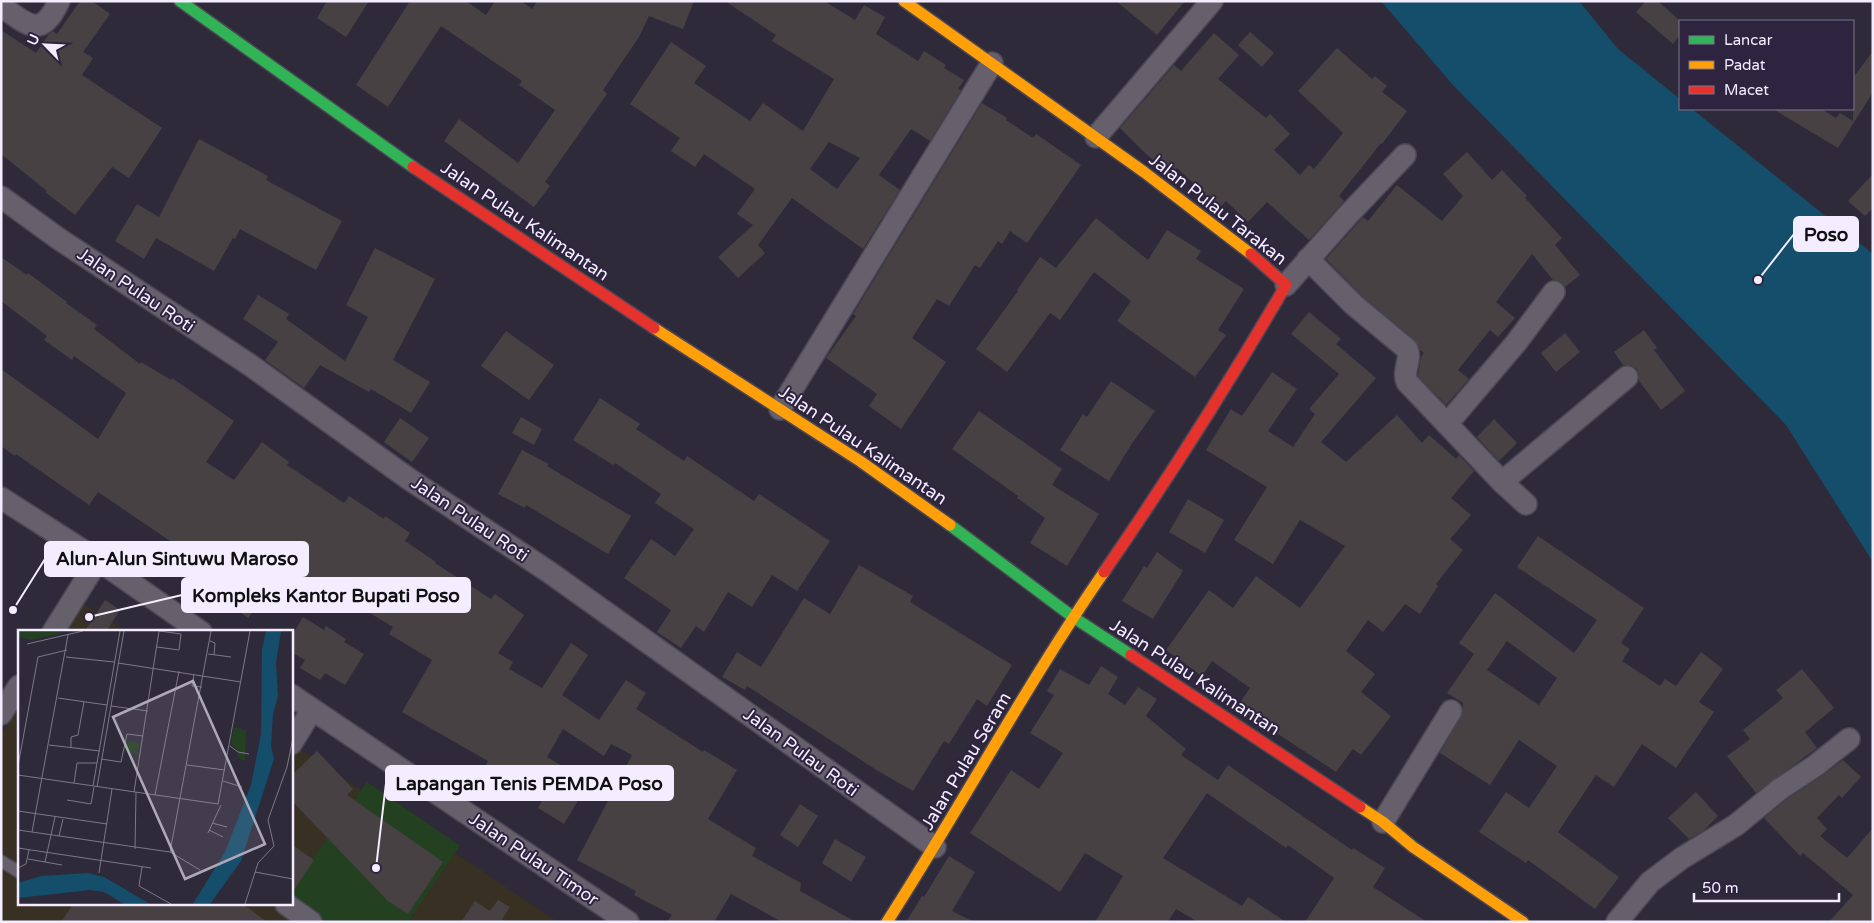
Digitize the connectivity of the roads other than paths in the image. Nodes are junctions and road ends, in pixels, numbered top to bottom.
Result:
1 (59, 1) edge
2 (180, 1) edge
3 (904, 1) edge
4 (1212, 1) edge
5 (1, 6) edge
6 (992, 63) junction
7 (1096, 137) junction
8 (1405, 155) dead end
9 (1, 198) edge
10 (1308, 259) junction
11 (1286, 285) junction
12 (1554, 292) dead end
13 (1627, 377) dead end
14 (780, 409) junction
15 (1447, 424) junction
16 (1502, 482) junction
17 (1, 498) edge
18 (1526, 504) dead end
19 (98, 560) junction
20 (1073, 617) junction
21 (57, 630) edge
22 (198, 630) edge
23 (18, 688) edge
24 (292, 696) edge
25 (312, 710) junction
26 (1451, 711) dead end
27 (1, 714) edge
28 (1849, 739) dead end
29 (292, 742) edge
30 (1383, 822) junction
31 (935, 847) junction
32 (1, 861) edge
33 (18, 871) edge
34 (289, 906) edge
35 (311, 922) edge
36 (628, 922) edge
37 (887, 922) edge
38 (1523, 922) edge
39 (1616, 922) edge

1 - 5 street
2 - 14 street, Jalan Pulau Kalimantan
3 - 6 street, Jalan Pulau Tarakan
4 - 7 street
6 - 7 street, Jalan Pulau Tarakan
6 - 14 street
7 - 11 street, Jalan Pulau Tarakan
8 - 10 street
9 - 31 street, Jalan Pulau Roti
10 - 11 street
10 - 15 street
11 - 20 street, Jalan Pulau Tarakan
12 - 15 street
13 - 16 street
14 - 20 street, Jalan Pulau Kalimantan
15 - 16 street
16 - 18 street
17 - 19 street
19 - 21 street
19 - 22 street
20 - 30 street, Jalan Pulau Kalimantan
20 - 31 street, Jalan Pulau Seram
23 - 27 street
24 - 25 street, Jalan Pulau Timor
25 - 29 street
25 - 36 street, Jalan Pulau Timor
26 - 30 street
28 - 39 street
30 - 38 street, Jalan Pulau Kalimantan
31 - 37 street, Jalan Pulau Seram
32 - 33 lane
34 - 35 street

